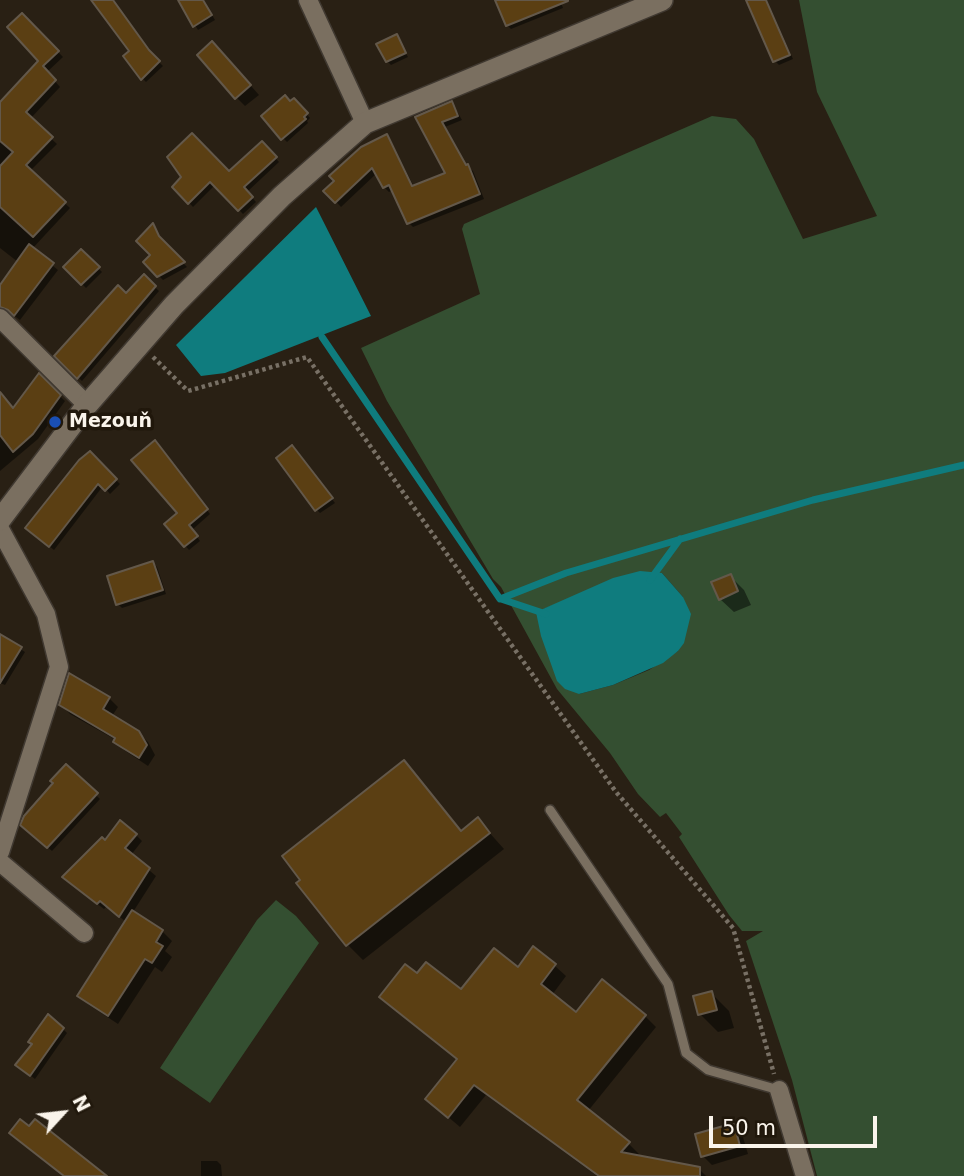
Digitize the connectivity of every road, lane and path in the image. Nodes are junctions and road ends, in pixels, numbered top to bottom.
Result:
1 (308, 0) edge
2 (655, 1) edge
3 (365, 123) junction
4 (0, 318) edge
5 (139, 345) junction
6 (88, 405) junction
7 (0, 520) edge
8 (0, 530) edge
9 (550, 810) dead end
10 (0, 852) edge
11 (0, 862) edge
12 (84, 933) dead end
13 (779, 1090) junction
14 (805, 1176) edge

1 - 3 street
2 - 3 street
3 - 5 street
4 - 6 street
5 - 6 street
5 - 13 path
6 - 7 street
8 - 10 street
9 - 13 lane
11 - 12 street
13 - 14 street

